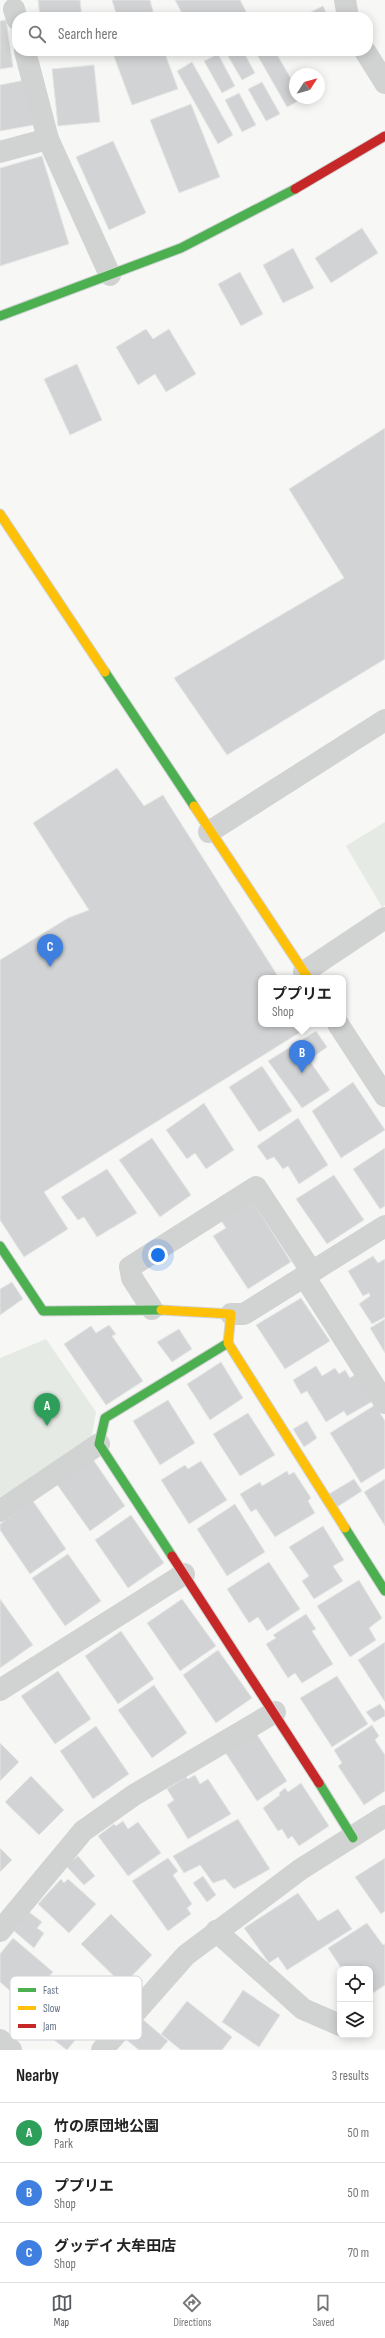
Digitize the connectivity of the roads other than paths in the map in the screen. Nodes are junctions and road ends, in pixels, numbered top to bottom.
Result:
1 (345, 0) edge
2 (347, 12) edge
3 (26, 56) edge
4 (367, 56) edge
5 (385, 83) edge
6 (385, 136) edge
7 (48, 139) junction
8 (0, 152) edge
9 (110, 276) junction
10 (0, 316) edge
11 (0, 514) edge
12 (385, 720) edge
13 (209, 832) junction
14 (385, 918) edge
15 (306, 975) edge
16 (340, 1027) edge
17 (385, 1096) edge
18 (385, 1226) edge
19 (0, 1246) edge
20 (308, 1274) junction
21 (152, 1309) junction
22 (231, 1314) junction
23 (228, 1343) junction
24 (385, 1403) edge
25 (99, 1444) junction
26 (0, 1511) edge
27 (184, 1574) junction
28 (385, 1591) edge
29 (0, 1690) edge
30 (275, 1712) junction
31 (385, 1816) edge
32 (353, 1838) junction
33 (216, 1931) junction
34 (0, 1932) edge
35 (142, 2005) edge
36 (337, 2024) edge
37 (0, 2040) edge
38 (111, 2040) edge
39 (11, 2050) edge
40 (102, 2050) edge

1 - 2 street
3 - 7 street
4 - 5 street
6 - 9 street
7 - 8 street
7 - 9 street
9 - 10 street
11 - 13 street
12 - 13 street
13 - 15 street
14 - 15 street
16 - 17 street
18 - 20 street
19 - 21 street
20 - 21 street
20 - 22 street
20 - 24 street
21 - 22 street
22 - 23 street
23 - 25 street
23 - 28 street
25 - 26 street
25 - 27 street
27 - 29 street
27 - 30 street
30 - 32 street
30 - 34 street
31 - 32 street
32 - 33 street
33 - 35 street
33 - 36 street
37 - 39 street
38 - 40 street

